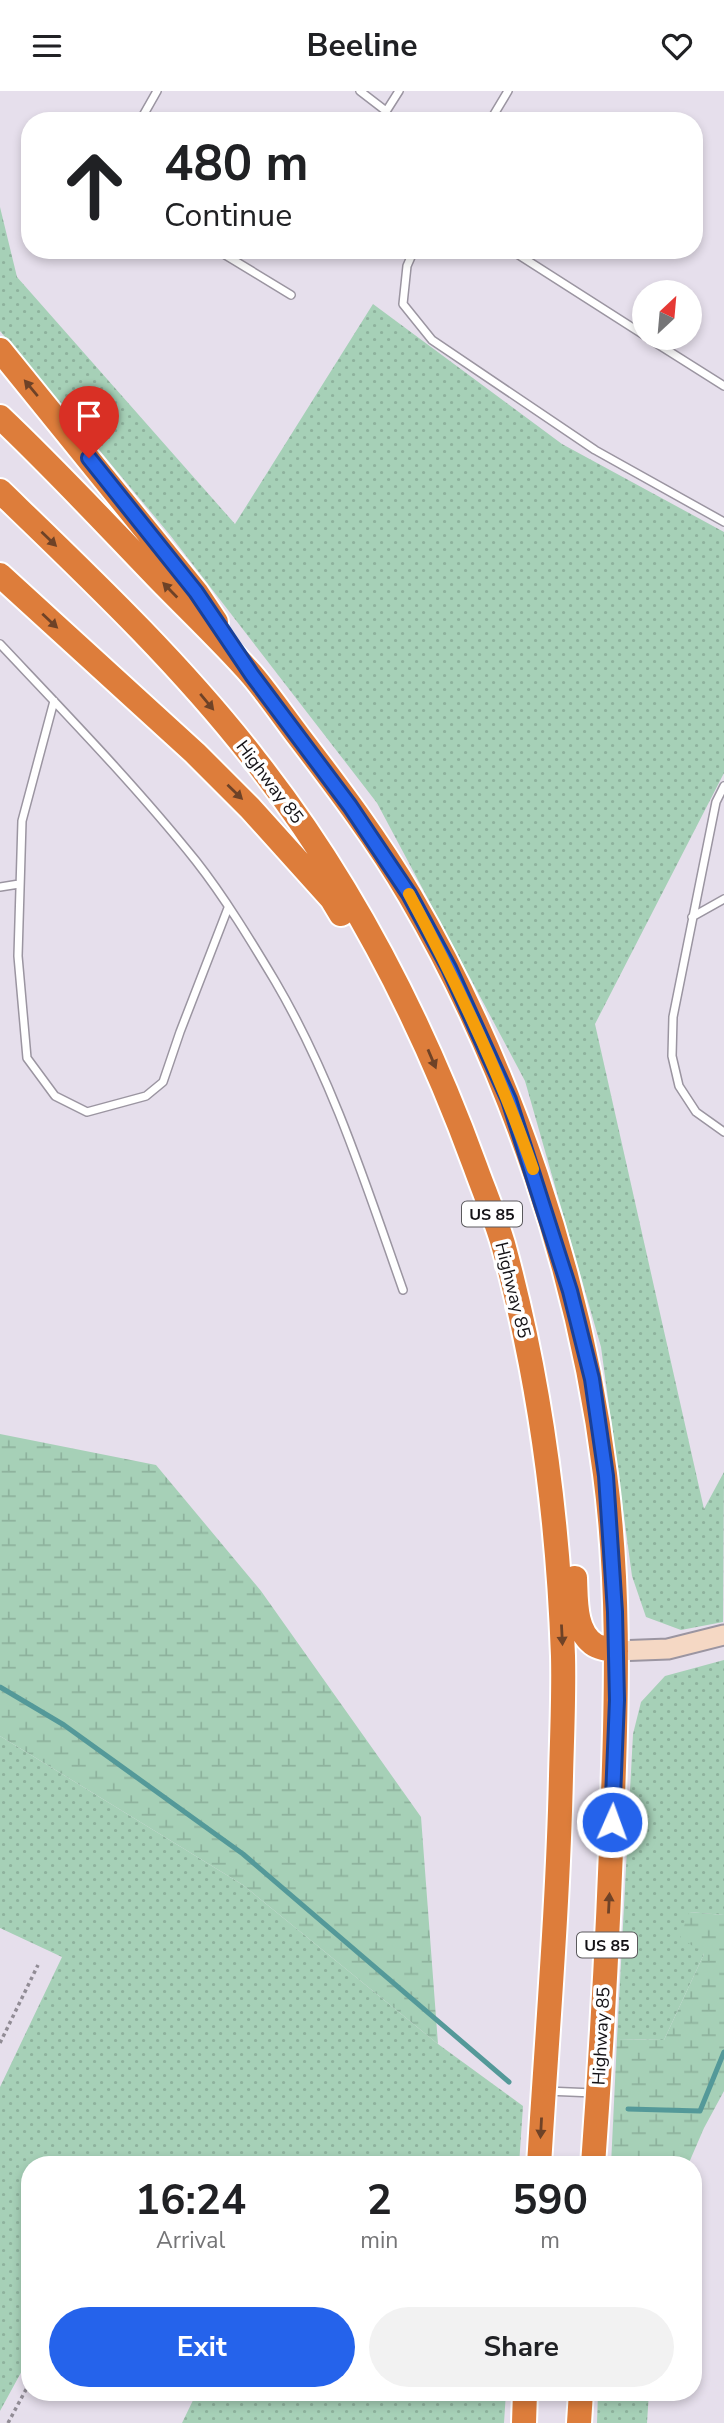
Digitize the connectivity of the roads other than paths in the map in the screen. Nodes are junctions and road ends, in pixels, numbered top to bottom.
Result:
1 (157, 91) edge
2 (360, 91) edge
3 (399, 91) edge
4 (508, 91) edge
5 (386, 111) joint
6 (144, 112) edge
7 (495, 112) edge
8 (232, 259) edge
9 (410, 259) edge
10 (524, 259) edge
11 (291, 295) dead end
12 (632, 327) edge
13 (0, 350) edge
14 (668, 350) edge
15 (724, 386) edge
16 (0, 417) edge
17 (0, 491) edge
18 (724, 522) edge
19 (0, 575) edge
20 (0, 644) edge
21 (252, 675) junction
22 (54, 701) junction
23 (724, 786) edge
24 (19, 884) junction
25 (0, 887) edge
26 (724, 899) edge
27 (228, 908) junction
28 (692, 916) junction
29 (411, 1010) junction
30 (724, 1132) edge
31 (404, 1290) dead end
32 (524, 1333) junction
33 (724, 1635) edge
34 (616, 1651) junction
35 (543, 2091) junction
36 (598, 2094) junction
37 (539, 2156) edge
38 (594, 2156) edge
39 (525, 2401) edge
40 (580, 2401) edge
41 (524, 2423) edge
42 (579, 2423) edge

1 - 6 lane
2 - 5 lane
3 - 5 lane
4 - 7 lane
8 - 11 lane
9 - 18 lane
10 - 12 lane
21 -> 13 highway
14 - 15 lane
21 -> 16 highway, Highway 85 / US 85
17 -> 29 highway, Highway 85 / US 85
19 -> 29 highway
20 - 22 lane
21 - 34 highway, Highway 85 / US 85
22 - 24 lane
22 - 27 lane
23 - 28 lane
24 - 25 lane
24 - 27 lane
26 - 28 lane
27 - 31 lane
28 - 30 lane
29 -> 32 highway, Highway 85 / US 85
32 - 34 highway
32 -> 35 highway, Highway 85 / US 85
33 - 34 street
36 -> 34 highway, Highway 85 / US 85
35 - 36 lane
35 -> 37 highway, Highway 85 / US 85
36 - 38 highway, Highway 85 / US 85
39 - 41 highway
40 - 42 highway

